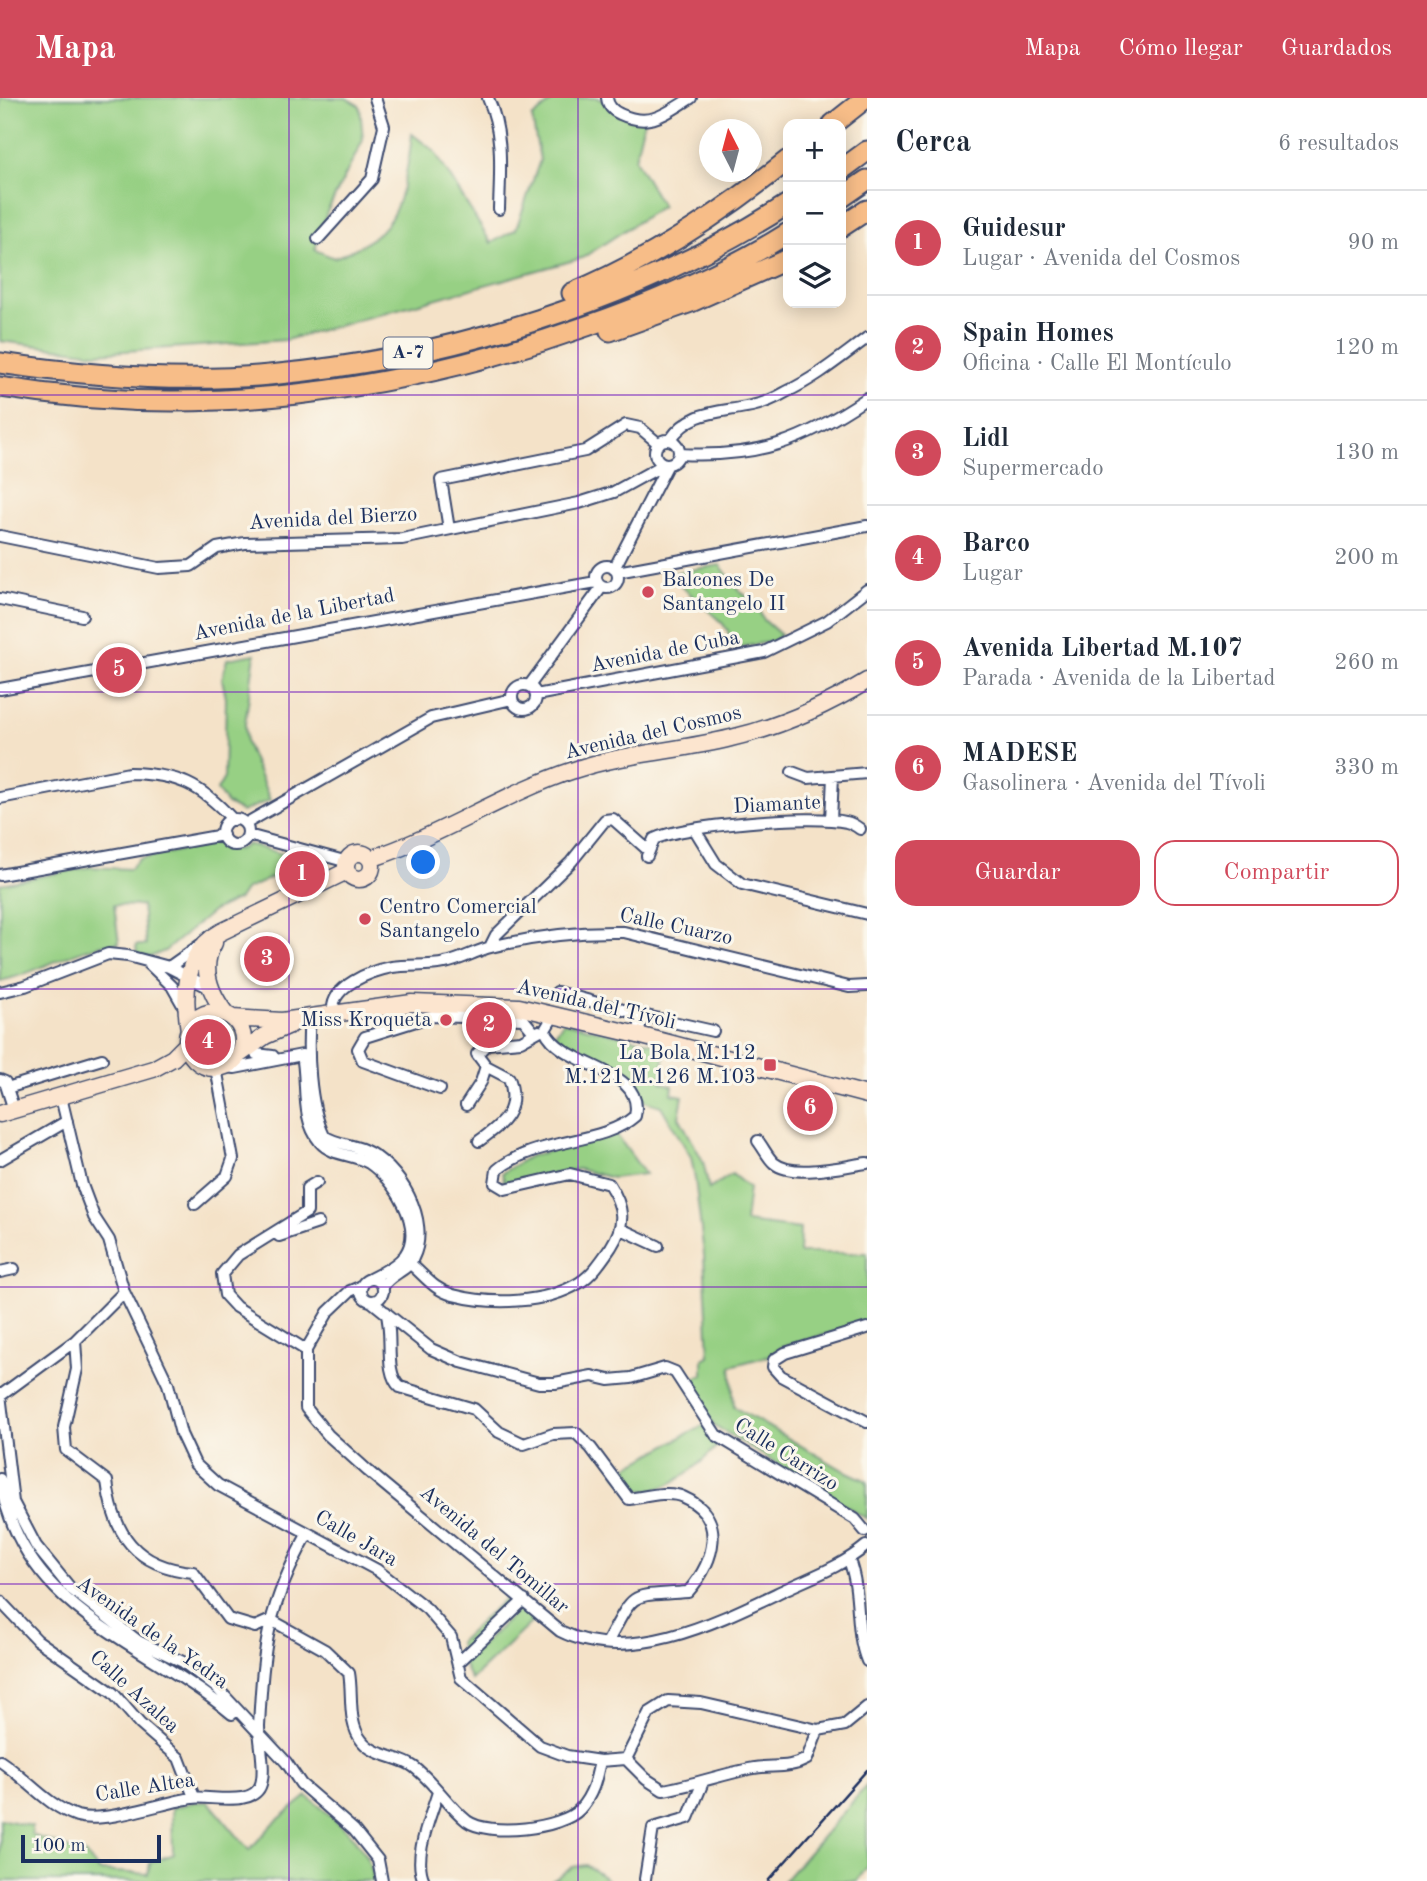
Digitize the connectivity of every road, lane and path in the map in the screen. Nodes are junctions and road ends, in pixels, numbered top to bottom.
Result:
1 (375, 98) edge
2 (488, 98) edge
3 (607, 98) edge
4 (691, 98) edge
5 (853, 98) edge
6 (866, 98) edge
7 (838, 119) edge
8 (840, 119) edge
9 (867, 151) edge
10 (783, 164) edge
11 (846, 166) edge
12 (867, 180) edge
13 (846, 195) edge
14 (783, 207) edge
15 (499, 209) dead end
16 (867, 210) edge
17 (867, 218) edge
18 (846, 224) edge
19 (846, 230) edge
20 (783, 236) edge
21 (318, 239) dead end
22 (783, 261) edge
23 (867, 338) edge
24 (0, 363) edge
25 (332, 366) junction
26 (0, 387) edge
27 (867, 398) edge
28 (237, 400) junction
29 (670, 440) junction
30 (659, 444) junction
31 (679, 454) junction
32 (666, 464) junction
33 (867, 526) edge
34 (449, 529) junction
35 (0, 536) edge
36 (615, 570) junction
37 (598, 585) junction
38 (867, 590) edge
39 (0, 599) edge
40 (82, 616) dead end
41 (867, 681) edge
42 (0, 689) edge
43 (532, 691) junction
44 (512, 699) junction
45 (792, 772) dead end
46 (867, 773) edge
47 (833, 776) junction
48 (0, 798) edge
49 (233, 820) junction
50 (831, 820) junction
51 (246, 829) junction
52 (860, 829) dead end
53 (695, 830) junction
54 (223, 835) junction
55 (348, 866) junction
56 (0, 875) edge
57 (867, 914) edge
58 (231, 929) junction
59 (206, 943) junction
60 (490, 947) junction
61 (146, 961) junction
62 (169, 967) junction
63 (189, 975) junction
64 (867, 986) edge
65 (210, 988) junction
66 (0, 992) edge
67 (557, 992) dead end
68 (184, 1007) junction
69 (333, 1012) junction
70 (554, 1015) junction
71 (642, 1015) junction
72 (230, 1016) junction
73 (310, 1017) junction
74 (545, 1030) junction
75 (533, 1031) junction
76 (713, 1031) dead end
77 (638, 1034) junction
78 (188, 1037) junction
79 (245, 1047) junction
80 (307, 1048) junction
81 (102, 1059) dead end
82 (200, 1064) junction
83 (486, 1066) junction
84 (221, 1068) junction
85 (153, 1069) junction
86 (4, 1084) edge
87 (440, 1089) dead end
88 (867, 1096) edge
89 (61, 1097) junction
90 (466, 1105) dead end
91 (7, 1112) edge
92 (67, 1121) junction
93 (758, 1140) dead end
94 (480, 1141) dead end
95 (0, 1160) edge
96 (867, 1163) edge
97 (317, 1182) dead end
98 (195, 1204) dead end
99 (318, 1223) dead end
100 (621, 1230) junction
101 (658, 1246) dead end
102 (238, 1255) junction
103 (406, 1261) junction
104 (13, 1269) dead end
105 (0, 1272) edge
106 (366, 1282) junction
107 (383, 1290) junction
108 (124, 1292) junction
109 (369, 1300) junction
110 (336, 1305) junction
111 (386, 1312) junction
112 (397, 1319) junction
113 (407, 1327) junction
114 (867, 1328) edge
115 (391, 1338) junction
116 (75, 1341) junction
117 (306, 1350) junction
118 (1, 1395) edge
119 (867, 1422) edge
120 (0, 1479) edge
121 (866, 1530) edge
122 (308, 1533) junction
123 (867, 1546) edge
124 (849, 1560) junction
125 (524, 1600) junction
126 (0, 1601) edge
127 (864, 1619) edge
128 (271, 1620) junction
129 (607, 1643) junction
130 (867, 1661) edge
131 (458, 1663) junction
132 (867, 1707) edge
133 (818, 1730) junction
134 (259, 1736) junction
135 (626, 1759) junction
136 (0, 1761) edge
137 (600, 1761) junction
138 (703, 1782) junction
139 (438, 1792) junction
140 (194, 1797) junction
141 (645, 1879) dead end
142 (382, 1881) edge
143 (424, 1881) edge

1 - 21 street
2 - 15 street
3 - 4 street
5 - 7 highway
6 - 8 highway
9 - 11 highway
10 - 25 highway
12 - 13 highway
14 - 25 highway, A-7
16 - 18 highway
17 - 19 highway
20 - 28 highway, A-7
22 - 28 highway
23 - 29 street
24 - 25 highway, A-7
26 - 28 highway, A-7
27 - 31 street
29 - 30 street
29 - 31 street
30 - 32 street
30 - 34 street
31 - 32 street
32 - 34 street, Avenida del Bierzo
32 - 36 street
33 - 36 street
34 - 35 street, Avenida del Bierzo
36 - 37 street
36 - 37 street
37 - 42 street, Avenida de la Libertad
37 - 43 street
38 - 43 street, Avenida de Cuba
39 - 40 street
41 - 55 main road, Avenida del Cosmos
43 - 44 street
43 - 44 street
44 - 51 street
45 - 47 street
46 - 47 street
47 - 50 street
48 - 49 street
49 - 51 street
49 - 54 street
50 - 52 street, Diamante
50 - 53 street, Diamante
51 - 54 street
51 - 55 street
53 - 57 street
53 - 60 street, Diamante
54 - 56 street
55 - 58 main road
58 - 59 main road
58 - 65 main road
59 - 62 street
59 - 63 main road
60 - 64 street, Calle Cuarzo
60 - 69 street, Calle Cuarzo
61 - 62 street
61 - 66 street
61 - 68 street
62 - 63 street
63 - 65 street
63 - 68 main road
65 - 72 main road
67 - 71 street
68 - 78 main road
69 - 70 main road, Avenida del Tívoli
69 - 73 main road, Avenida del Tívoli
70 - 74 street
70 - 77 main road, Avenida del Tívoli
71 - 76 street
71 - 77 street
72 - 73 main road, Avenida del Tívoli
72 - 78 main road
72 - 79 main road
73 - 79 main road, Avenida del Tívoli
73 - 80 street
74 - 75 street
74 - 100 street
75 - 83 street
75 - 87 street
77 - 88 main road, Avenida del Tívoli
78 - 82 main road
78 - 85 main road
79 - 80 street
79 - 84 main road
80 - 103 street
81 - 86 street
82 - 84 main road
82 - 85 main road
83 - 90 street
83 - 94 street
84 - 98 street
84 - 103 street
85 - 89 main road
86 - 91 street
89 - 91 main road
89 - 92 street, Calle Jara
92 - 95 street
92 - 108 street, Calle Jara
93 - 96 street
97 - 102 street
99 - 102 street
100 - 101 street
100 - 103 street
102 - 117 street
103 - 106 street, Avenida del Tomillar
103 - 107 street
104 - 105 street
106 - 107 street
106 - 109 street
106 - 110 street, Avenida del Tomillar
107 - 109 street
107 - 112 street
108 - 116 street
108 - 122 street, Calle Jara
109 - 110 street
109 - 111 street, Calle Carrizo
110 - 117 street, Avenida del Tomillar
111 - 112 street, Calle Carrizo
111 - 115 street
112 - 113 street, Calle Carrizo
113 - 115 street
113 - 121 street, Calle Carrizo
114 - 119 street
115 - 129 street
116 - 118 street
116 - 128 street
117 - 125 street, Avenida del Tomillar
118 - 134 street, Avenida de la Yedra
120 - 134 street, Avenida de la Yedra
121 - 123 street
122 - 128 street
122 - 131 street, Calle Jara
123 - 124 street, Avenida del Tomillar
124 - 127 street
124 - 129 street, Avenida del Tomillar
125 - 129 street, Avenida del Tomillar
125 - 131 street
126 - 140 street, Calle Azalea
127 - 130 street
128 - 134 street
128 - 139 street
131 - 137 street, Calle Jara
132 - 133 street
133 - 135 street
133 - 138 street
134 - 140 street, Calle Altea
134 - 142 street, Avenida de la Yedra
135 - 137 street, Calle Jara
135 - 138 street
136 - 140 street, Calle Altea
137 - 139 street
138 - 141 street
139 - 143 street

